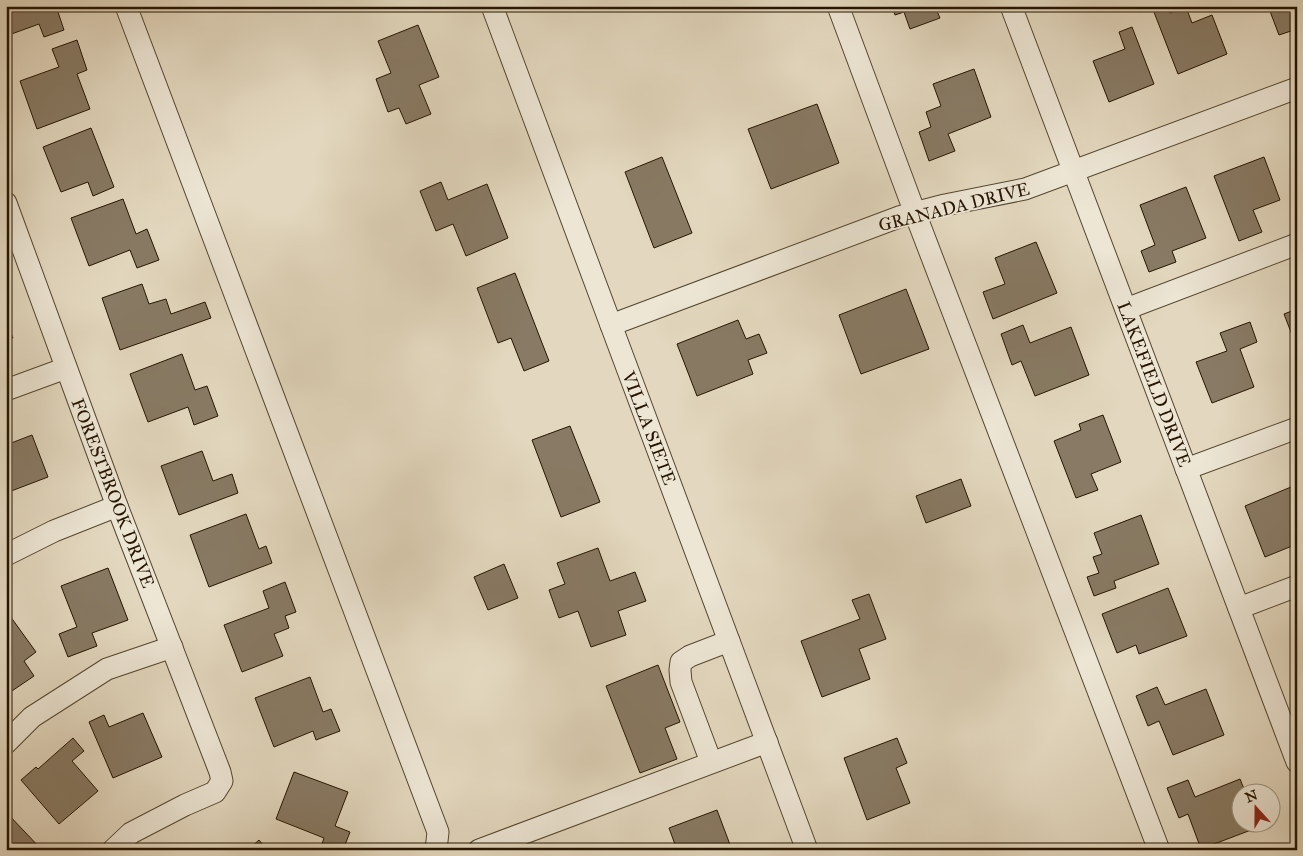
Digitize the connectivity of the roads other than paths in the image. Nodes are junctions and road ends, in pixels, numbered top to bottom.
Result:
1 (126, 6) edge
2 (492, 6) edge
3 (838, 6) edge
4 (1018, 8) edge
5 (1297, 88) edge
6 (1074, 172) junction
7 (7, 210) edge
8 (915, 213) junction
9 (1297, 244) edge
10 (1126, 309) junction
11 (610, 325) junction
12 (66, 368) junction
13 (6, 390) edge
14 (1297, 428) edge
15 (1186, 469) junction
16 (117, 506) junction
17 (6, 555) edge
18 (1297, 586) edge
19 (1239, 608) junction
20 (729, 641) junction
21 (172, 647) junction
22 (767, 742) junction
23 (6, 743) edge
24 (711, 762) junction
25 (1297, 762) edge
26 (113, 850) edge
27 (436, 850) edge
28 (479, 850) edge
29 (808, 850) edge
30 (1159, 850) edge

1 - 27 street
2 - 11 street, VILLA SIETE
3 - 8 street
4 - 6 street, LAKEFIELD DRIVE
5 - 6 street, GRANADA DRIVE
6 - 8 street, GRANADA DRIVE
6 - 10 street, LAKEFIELD DRIVE
7 - 12 street, FORESTBROOK DRIVE
8 - 11 street, GRANADA DRIVE
8 - 30 street
9 - 10 street
10 - 15 street, LAKEFIELD DRIVE
11 - 20 street, VILLA SIETE
12 - 13 street
12 - 16 street, FORESTBROOK DRIVE
14 - 15 street
15 - 19 street, LAKEFIELD DRIVE
16 - 17 street
16 - 21 street, FORESTBROOK DRIVE
18 - 19 street
19 - 25 street, LAKEFIELD DRIVE
20 - 22 street, VILLA SIETE
20 - 24 street
21 - 23 street
21 - 26 street, FORESTBROOK DRIVE
22 - 24 street
22 - 29 street, VILLA SIETE
24 - 28 street

